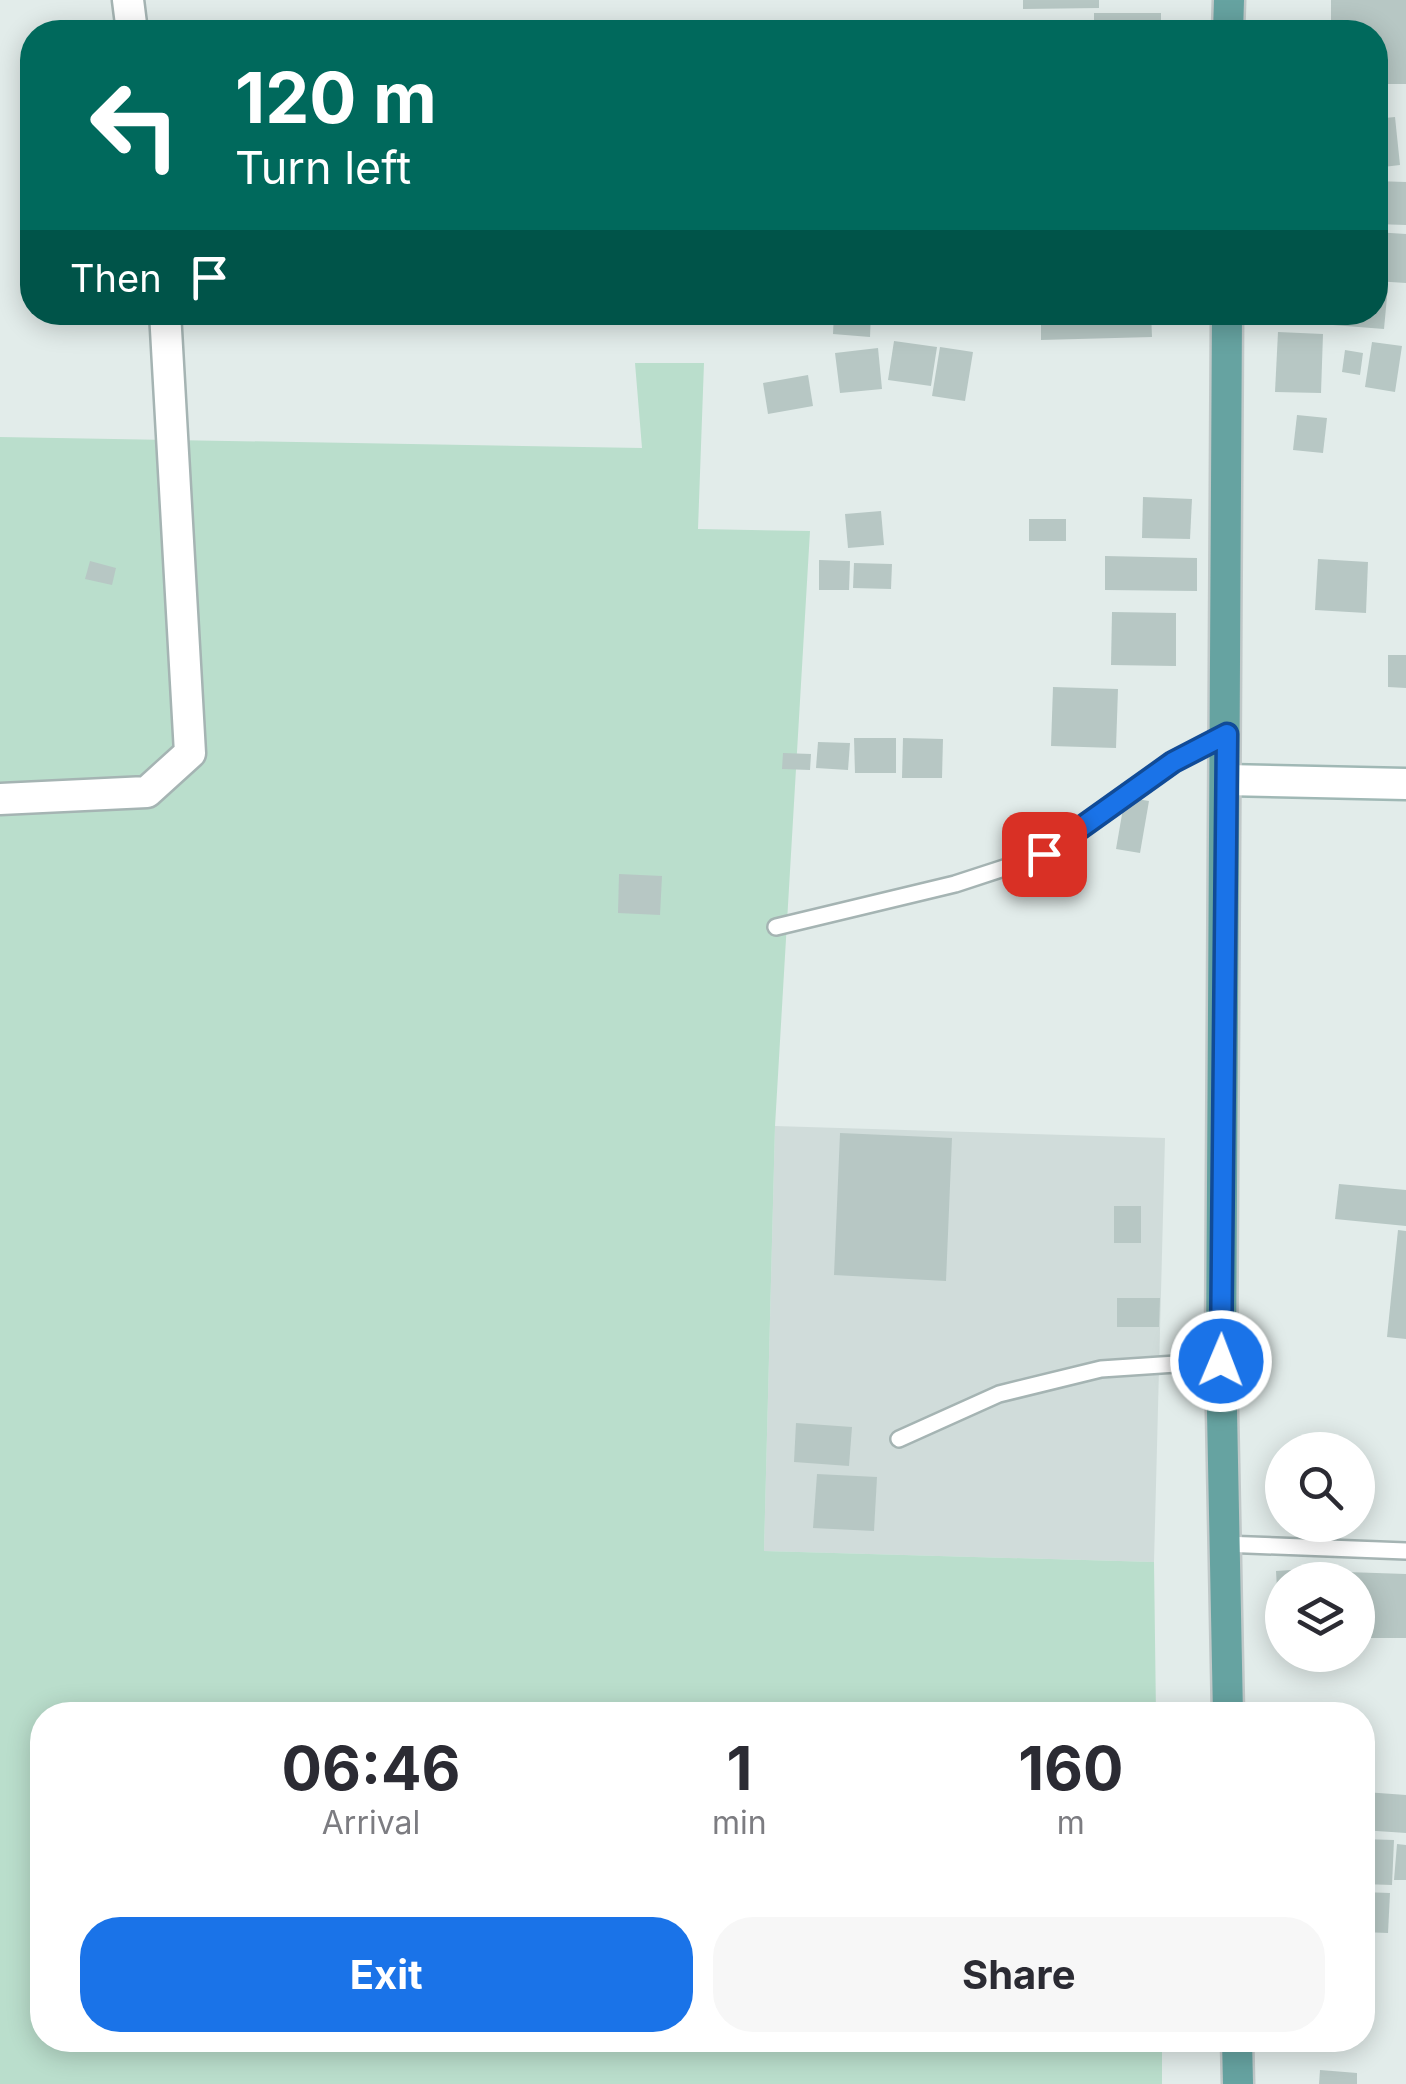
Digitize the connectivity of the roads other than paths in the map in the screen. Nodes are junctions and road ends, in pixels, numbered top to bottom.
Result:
1 (166, 325) edge
2 (1227, 325) edge
3 (1227, 734) junction
4 (1226, 780) junction
5 (1406, 784) edge
6 (0, 799) edge
7 (776, 927) dead end
8 (1221, 1361) junction
9 (900, 1439) dead end
10 (1222, 1544) junction
11 (1406, 1551) edge
12 (1228, 1702) edge
13 (1238, 2052) edge
14 (1238, 2084) edge

1 - 6 street
2 - 3 main road
3 - 4 main road
3 - 7 lane
4 - 5 street
4 - 8 main road
8 - 9 lane
8 - 10 main road
10 - 11 lane
10 - 12 main road
13 - 14 main road

